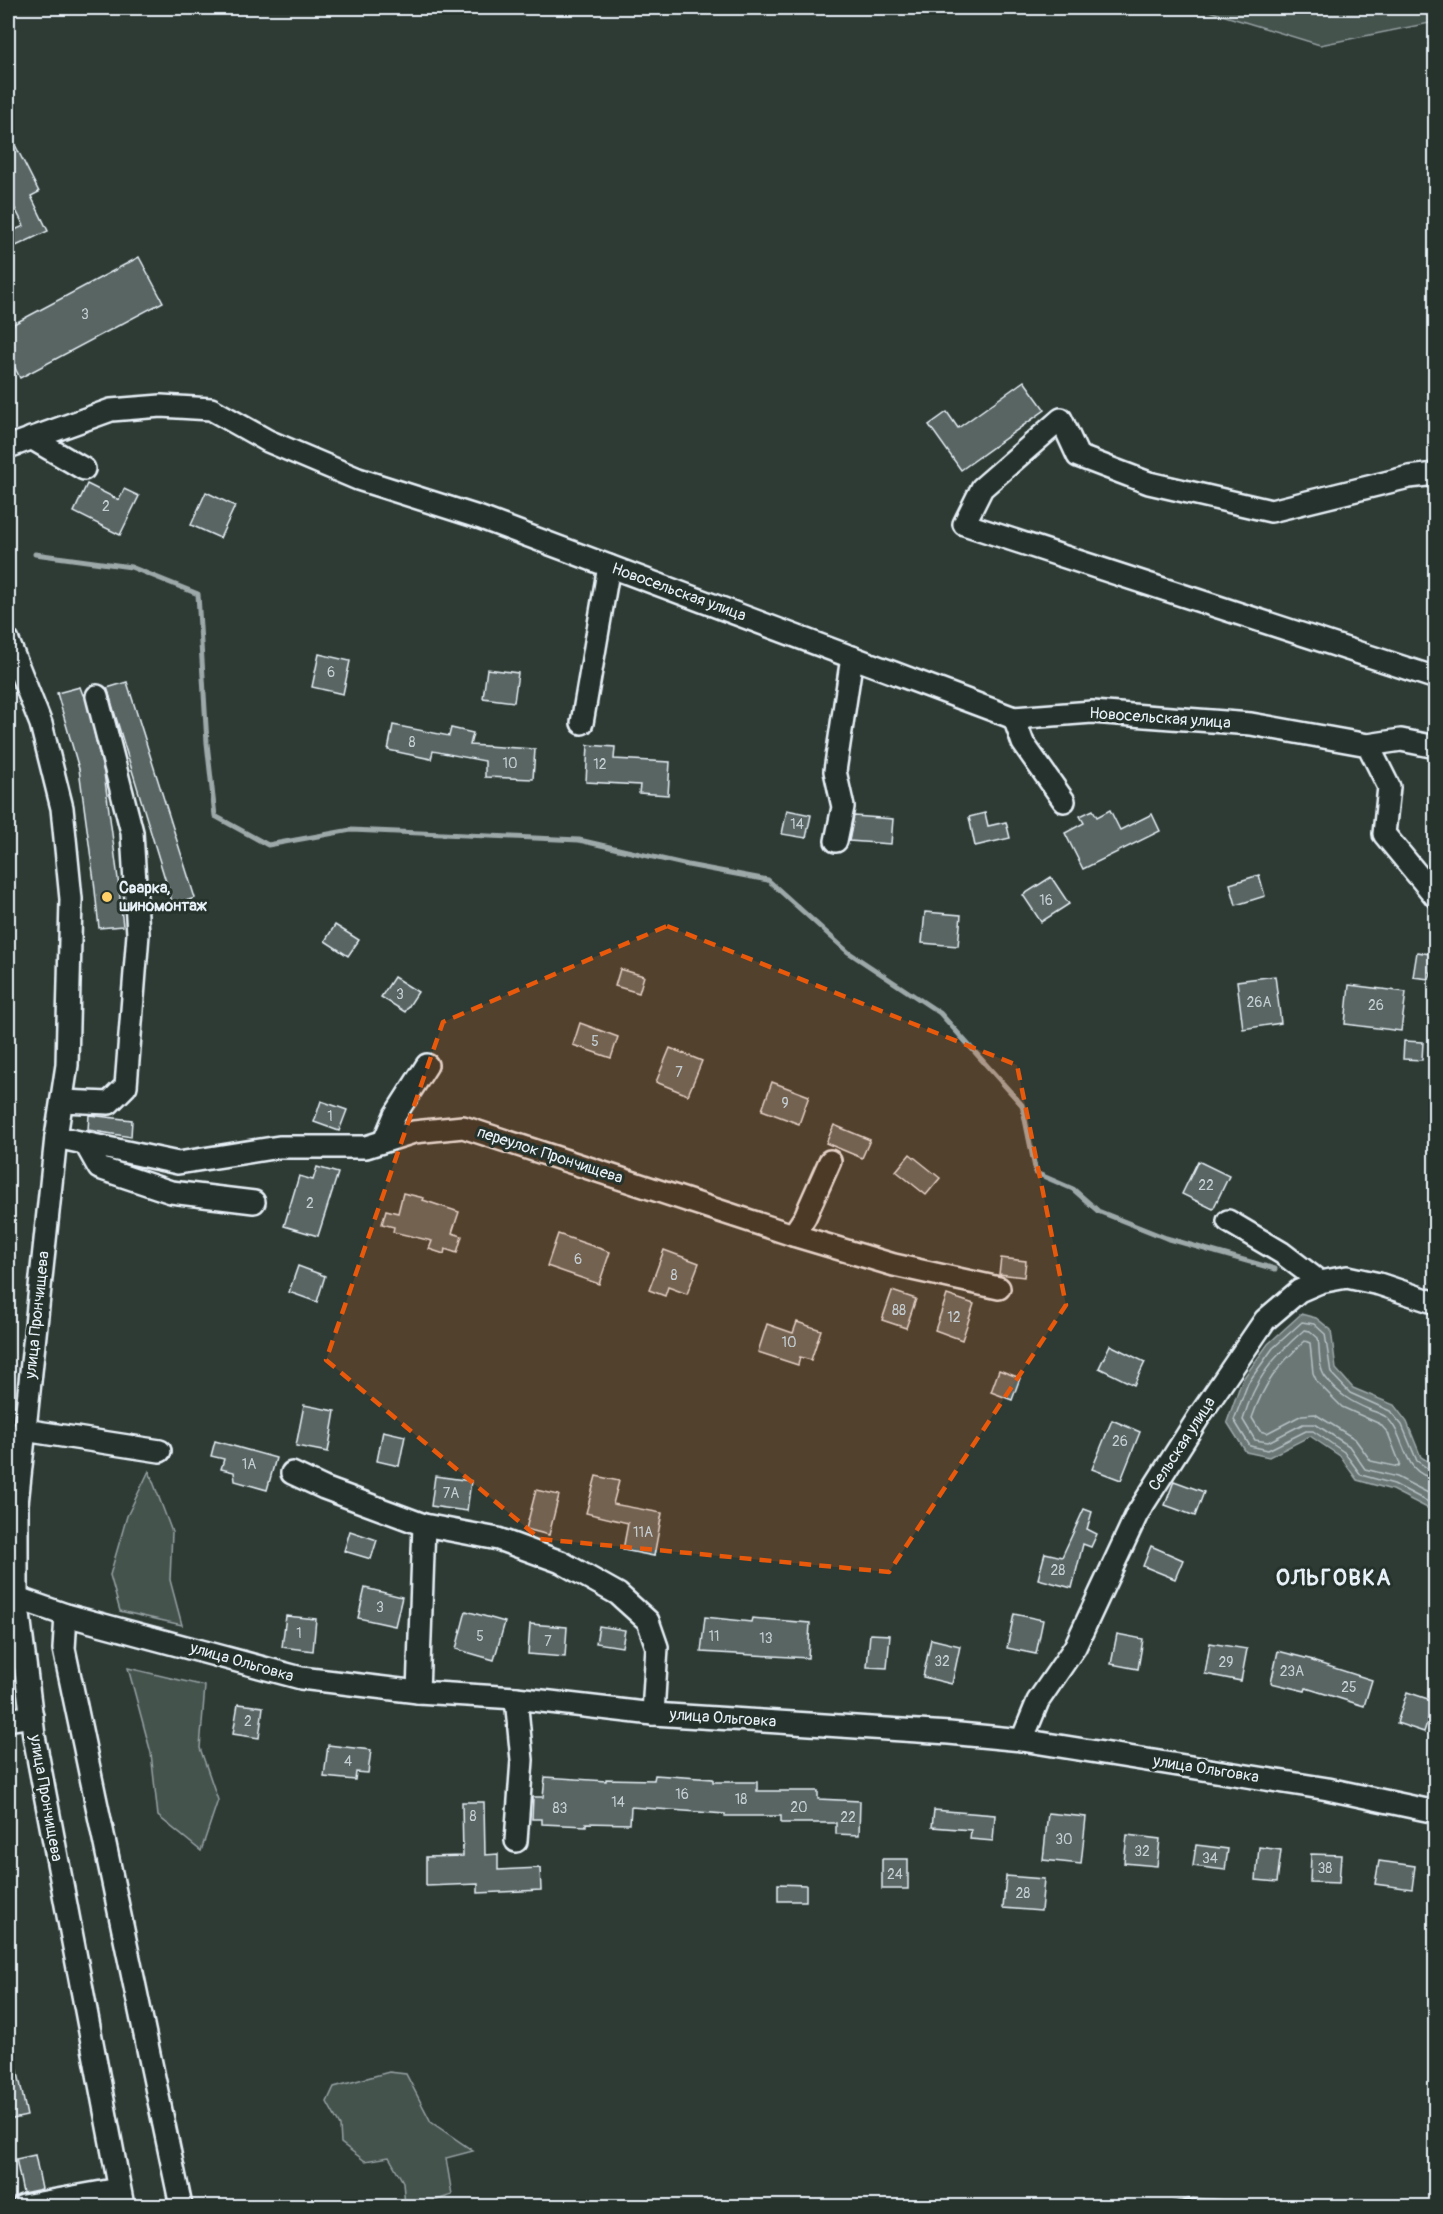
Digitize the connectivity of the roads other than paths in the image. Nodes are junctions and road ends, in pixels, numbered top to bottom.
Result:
1 (31, 438) junction
2 (8, 447) edge
3 (84, 469) dead end
4 (1436, 474) edge
5 (609, 566) junction
6 (8, 641) edge
7 (852, 657) junction
8 (1436, 678) edge
9 (98, 696) dead end
10 (1014, 718) junction
11 (582, 723) dead end
12 (1368, 745) junction
13 (1436, 747) edge
14 (1064, 801) dead end
15 (836, 841) dead end
16 (1436, 897) edge
17 (428, 1065) dead end
18 (62, 1101) junction
19 (56, 1137) junction
20 (384, 1142) junction
21 (84, 1143) junction
22 (830, 1161) dead end
23 (254, 1202) dead end
24 (1228, 1221) dead end
25 (793, 1234) junction
26 (1320, 1282) junction
27 (999, 1288) dead end
28 (1436, 1303) edge
29 (24, 1430) junction
30 (160, 1451) dead end
31 (292, 1473) dead end
32 (424, 1525) junction
33 (17, 1598) junction
34 (66, 1615) junction
35 (418, 1692) junction
36 (516, 1698) junction
37 (653, 1714) junction
38 (32, 1716) junction
39 (8, 1720) edge
40 (1022, 1740) junction
41 (1436, 1812) edge
42 (516, 1841) dead end
43 (121, 2198) edge
44 (22, 2206) edge
45 (181, 2206) edge

1 - 2 street, Новосельская улица
1 - 3 street
1 - 5 street, Новосельская улица
4 - 8 street
5 - 7 street, Новосельская улица
5 - 11 street
6 - 18 street, улица Прончищева
7 - 10 street, Новосельская улица
7 - 15 street
9 - 18 street
10 - 12 street, Новосельская улица
10 - 14 street
12 - 13 street, Новосельская улица
12 - 16 street
17 - 20 street
18 - 19 street, улица Прончищева
19 - 21 street, переулок Прончищева
19 - 29 street, улица Прончищева
20 - 21 street, переулок Прончищева
20 - 25 street, переулок Прончищева
21 - 23 street
22 - 25 street
24 - 26 street
25 - 27 street, переулок Прончищева
26 - 28 street, Сельская улица
26 - 40 street, Сельская улица
29 - 30 street
29 - 33 street, улица Прончищева
31 - 32 street
32 - 35 street
32 - 37 street
33 - 34 street, улица Ольговка
33 - 38 street, улица Прончищева
34 - 35 street, улица Ольговка
34 - 45 street
35 - 36 street, улица Ольговка
36 - 37 street, улица Ольговка
36 - 42 street
37 - 40 street, улица Ольговка
38 - 39 street
38 - 43 street, улица Прончищева
40 - 41 street, улица Ольговка
43 - 44 street

